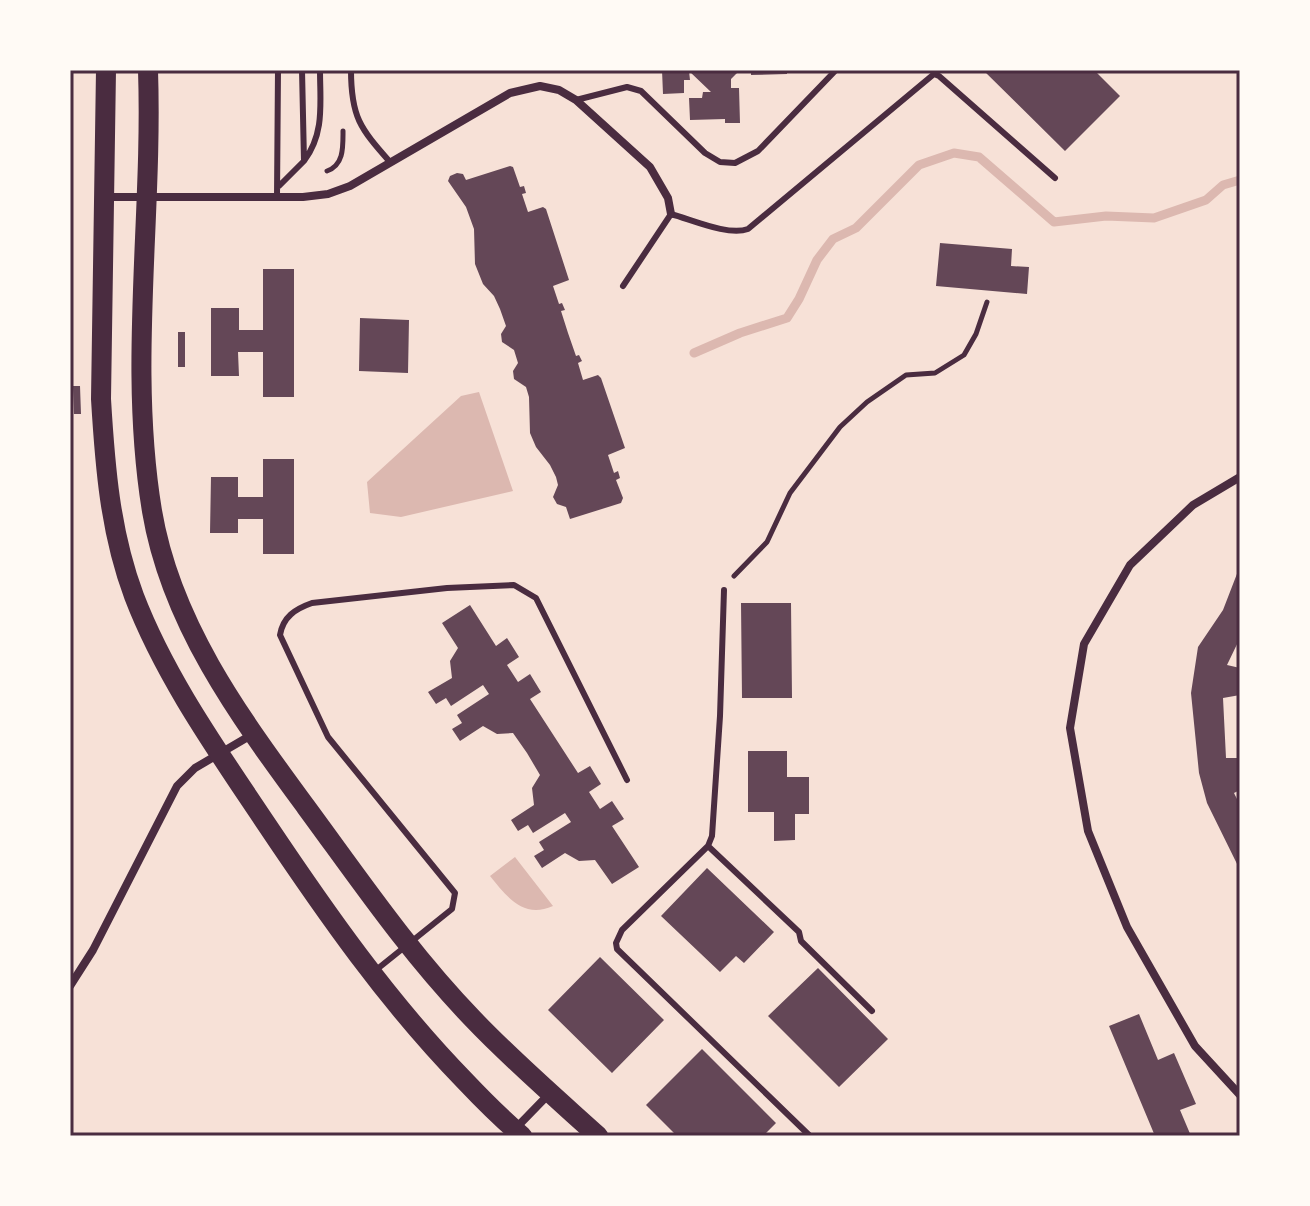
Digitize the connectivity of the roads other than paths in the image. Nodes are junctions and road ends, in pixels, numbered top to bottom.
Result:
1 (106, 70) edge
2 (148, 70) edge
3 (278, 70) edge
4 (302, 70) edge
5 (320, 70) edge
6 (351, 70) edge
7 (836, 70) edge
8 (576, 100) junction
9 (304, 161) junction
10 (390, 162) junction
11 (1055, 178) dead end
12 (279, 186) junction
13 (277, 196) junction
14 (105, 197) junction
15 (146, 198) junction
16 (671, 214) junction
17 (623, 286) dead end
18 (1240, 477) edge
19 (724, 590) road end
20 (253, 734) junction
21 (220, 754) junction
22 (627, 780) dead end
23 (708, 846) junction
24 (409, 944) junction
25 (371, 973) junction
26 (70, 986) edge
27 (872, 1011) dead end
28 (550, 1092) junction
29 (1240, 1095) edge
30 (515, 1134) edge
31 (598, 1136) edge
32 (810, 1136) edge

1 - 14 main road
2 - 15 main road
3 - 12 lane
4 - 9 lane
5 - 9 lane
6 - 10 lane
7 - 8 lane
8 - 10 street
8 - 16 street
9 - 12 lane
10 - 13 street
11 - 16 lane
12 - 13 lane
13 - 15 street
14 - 15 street
14 - 21 main road
15 - 20 main road
16 - 17 lane
18 - 29 street
19 - 23 lane
20 - 21 street
20 - 24 main road
21 - 25 main road
21 - 26 street
22 - 24 lane
23 - 27 lane
23 - 32 lane
24 - 25 lane
24 - 28 main road
25 - 30 main road
28 - 30 street
28 - 31 main road

